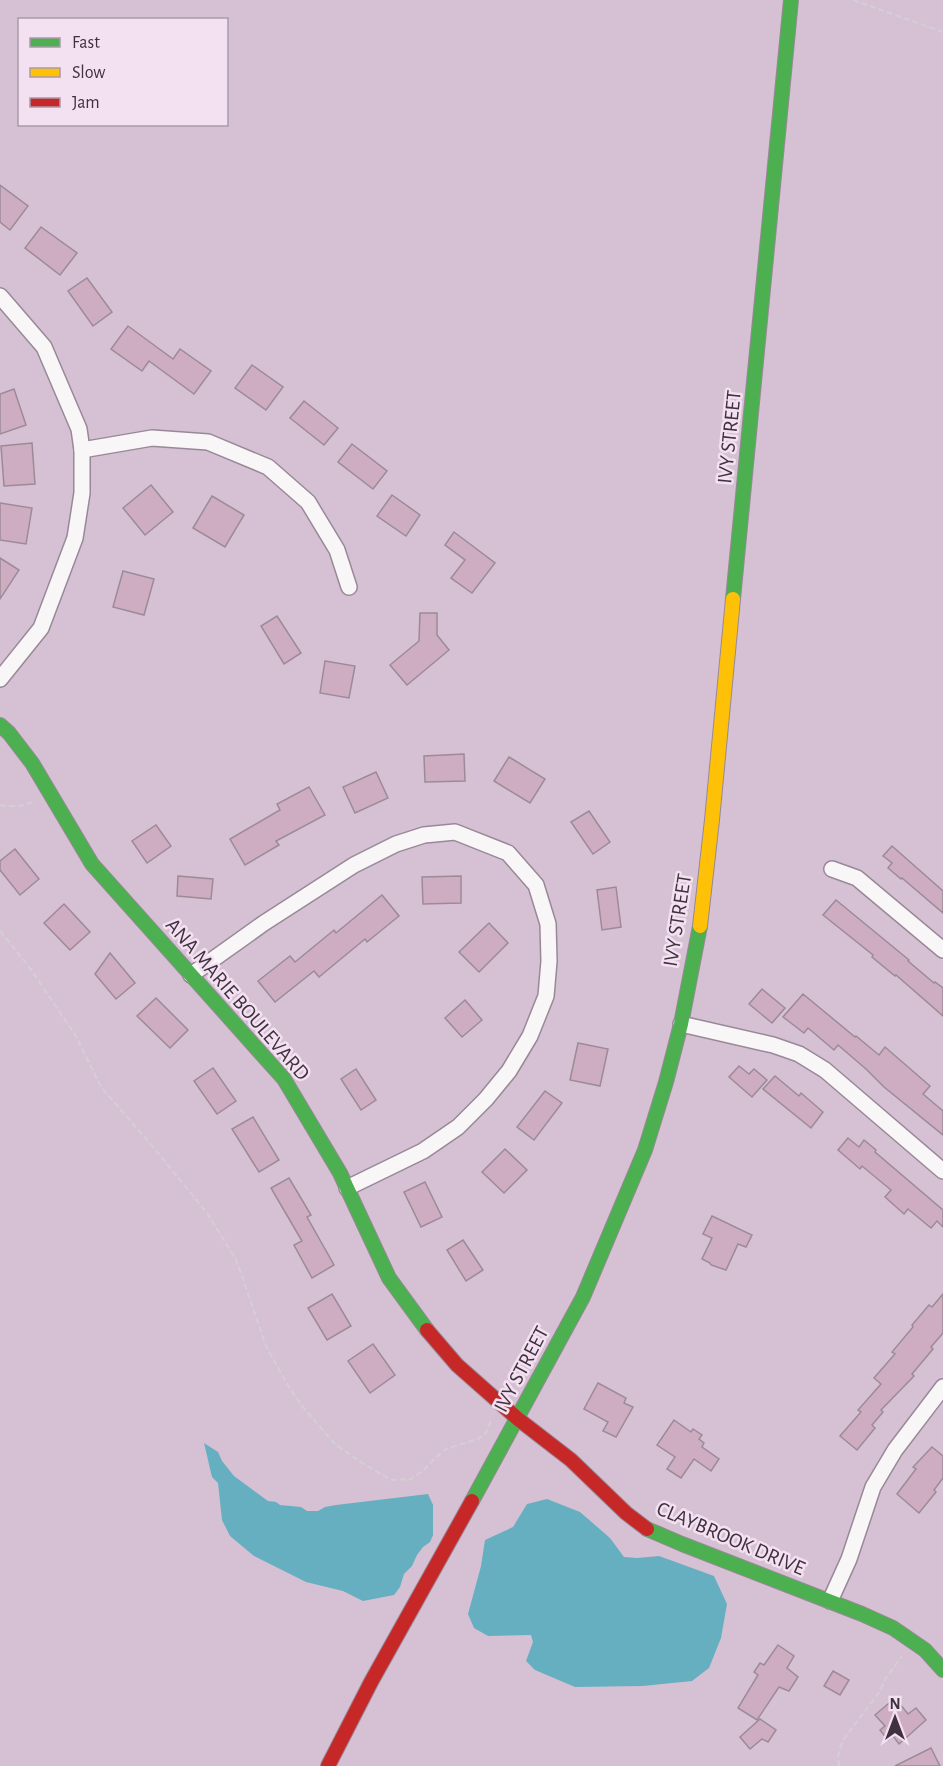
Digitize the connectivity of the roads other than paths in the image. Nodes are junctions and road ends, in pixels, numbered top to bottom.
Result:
1 (791, 0) edge
2 (0, 296) edge
3 (82, 450) junction
4 (349, 587) dead end
5 (0, 679) edge
6 (0, 725) edge
7 (832, 868) dead end
8 (943, 950) edge
9 (191, 975) junction
10 (681, 1024) junction
11 (943, 1171) edge
12 (347, 1188) junction
13 (943, 1387) edge
14 (518, 1419) junction
15 (830, 1601) junction
16 (943, 1670) edge
17 (328, 1766) edge

1 - 10 main road, IVY STREET
2 - 3 street
3 - 4 street
3 - 5 street
6 - 9 main road, ANA MARIE BOULEVARD
7 - 8 street
9 - 12 main road, ANA MARIE BOULEVARD
9 - 12 street
10 - 11 street
10 - 14 main road, IVY STREET
12 - 14 main road, ANA MARIE BOULEVARD
13 - 15 street
14 - 15 main road, CLAYBROOK DRIVE
14 - 17 main road, IVY STREET
15 - 16 main road, CLAYBROOK DRIVE

